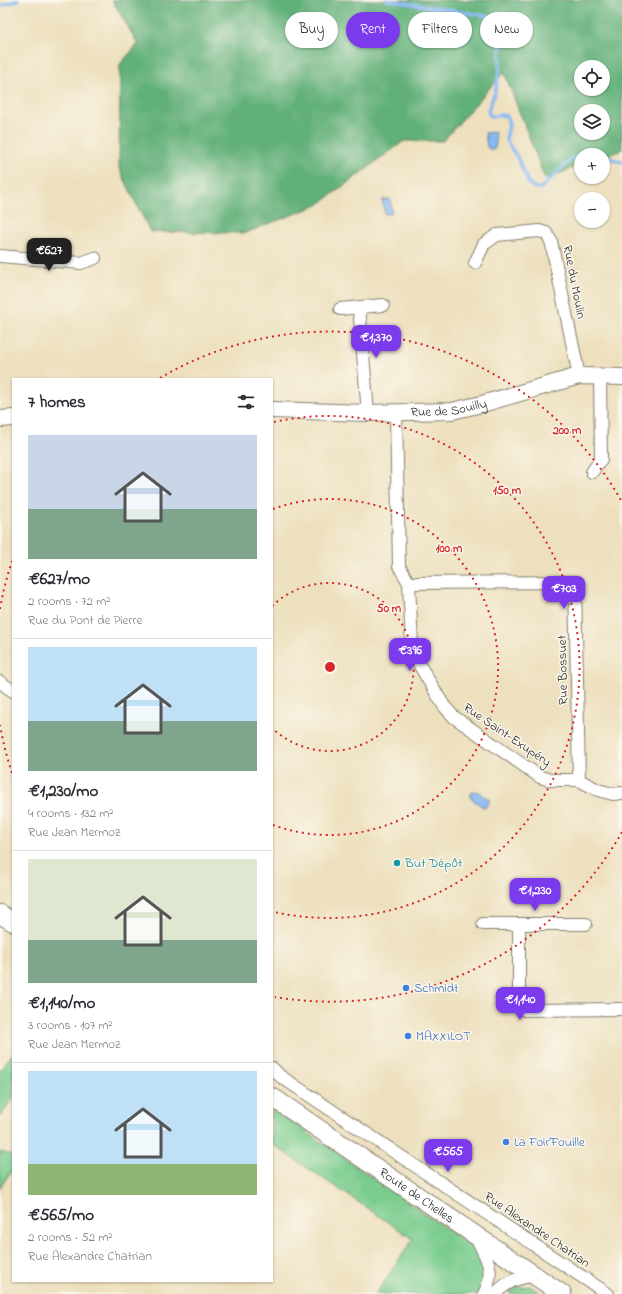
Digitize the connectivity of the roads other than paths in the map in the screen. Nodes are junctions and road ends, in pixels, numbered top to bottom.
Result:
1 (0, 256) edge
2 (95, 258) dead end
3 (475, 263) dead end
4 (383, 305) dead end
5 (359, 307) junction
6 (340, 309) dead end
7 (579, 376) junction
8 (600, 376) junction
9 (622, 377) edge
10 (273, 410) edge
11 (396, 411) junction
12 (368, 413) junction
13 (12, 418) edge
14 (0, 419) edge
15 (592, 472) dead end
16 (409, 583) junction
17 (0, 682) edge
18 (12, 690) edge
19 (579, 780) junction
20 (622, 793) edge
21 (0, 914) edge
22 (12, 921) edge
23 (483, 924) dead end
24 (519, 924) junction
25 (586, 924) dead end
26 (622, 1009) edge
27 (273, 1069) edge
28 (273, 1099) edge
29 (475, 1234) junction
30 (535, 1275) junction
31 (484, 1294) edge
32 (495, 1294) edge
33 (562, 1294) edge
34 (608, 1294) edge

1 - 2 street
3 - 7 street, Rue du Moulin
4 - 5 street
5 - 6 street
5 - 12 street
7 - 8 street, Rue de Souilly
7 - 11 street, Rue de Souilly
8 - 9 street, Rue de Souilly
8 - 15 street
10 - 12 street, Rue de Souilly
11 - 12 street, Rue de Souilly
11 - 16 street, Rue Saint-Exupéry
13 - 14 street
16 - 19 street, Rue Saint-Exupéry
16 - 19 street, Rue Bossuet
17 - 18 street
19 - 20 street, Rue Saint-Exupéry
21 - 22 main road
23 - 24 street
24 - 25 street
24 - 26 street
27 - 34 street, Rue Alexandre Chatrian
28 - 29 main road, Route de Chelles
29 - 30 main road, Route de Chelles
29 - 31 street
30 - 32 street
30 - 33 main road, Route de Chelles

